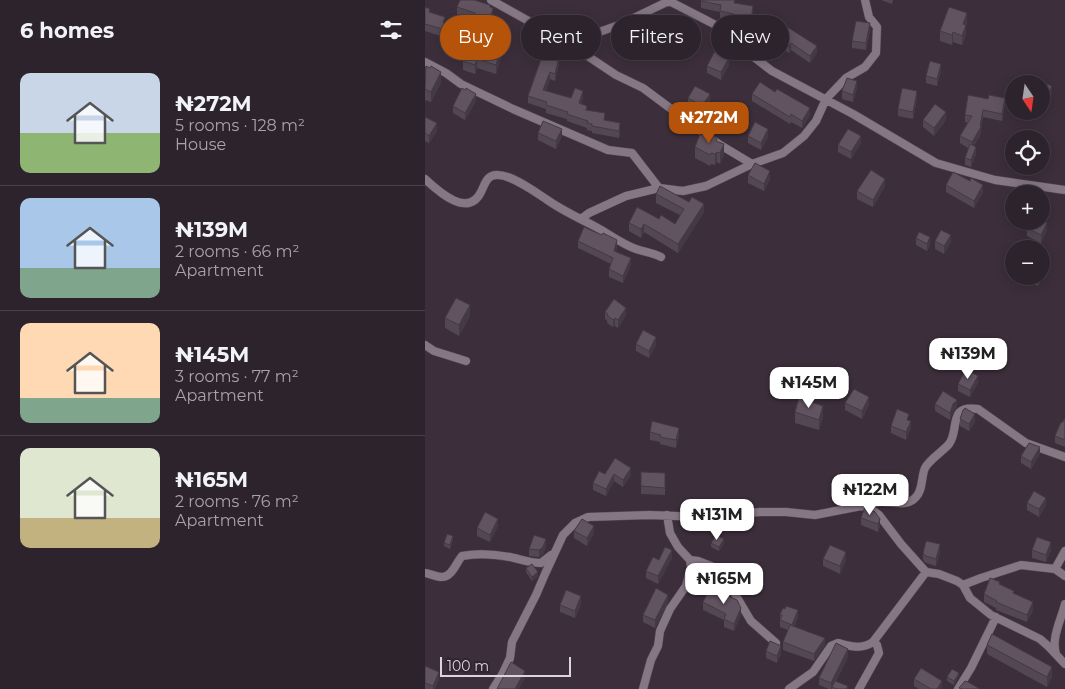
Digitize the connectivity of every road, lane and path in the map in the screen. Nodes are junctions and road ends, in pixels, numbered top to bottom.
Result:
1 (491, 0) edge
2 (865, 0) edge
3 (668, 1) edge
4 (521, 17) edge
5 (601, 32) edge
6 (593, 60) edge
7 (425, 62) edge
8 (826, 99) junction
9 (752, 164) junction
10 (425, 179) edge
11 (659, 188) junction
12 (1065, 190) edge
13 (581, 219) junction
14 (661, 257) dead end
15 (425, 345) edge
16 (465, 361) dead end
17 (1065, 457) edge
18 (861, 506) junction
19 (667, 515) junction
20 (1065, 551) edge
21 (554, 552) junction
22 (690, 560) junction
23 (1055, 569) junction
24 (926, 572) junction
25 (425, 573) edge
26 (1065, 576) edge
27 (963, 586) junction
28 (1065, 604) edge
29 (996, 618) junction
30 (873, 642) junction
31 (776, 643) edge
32 (1056, 656) junction
33 (1065, 664) edge
34 (493, 689) edge
35 (643, 689) edge
36 (789, 689) edge
37 (859, 689) edge
38 (958, 689) edge

1 - 4 street
2 - 8 street
3 - 5 street
3 - 8 street
6 - 9 street
7 - 11 street
8 - 9 street
8 - 12 street
9 - 11 street
10 - 13 street
11 - 13 street
13 - 14 street
15 - 16 street
17 - 18 street
18 - 19 street
18 - 24 street
19 - 21 street
19 - 22 street
20 - 23 street
21 - 25 street
21 - 34 street
22 - 31 street
22 - 35 street
23 - 26 street
23 - 27 street
24 - 27 street
24 - 30 street
27 - 29 street
28 - 32 street
29 - 32 street
29 - 38 street
30 - 36 street
30 - 37 street
32 - 33 street

